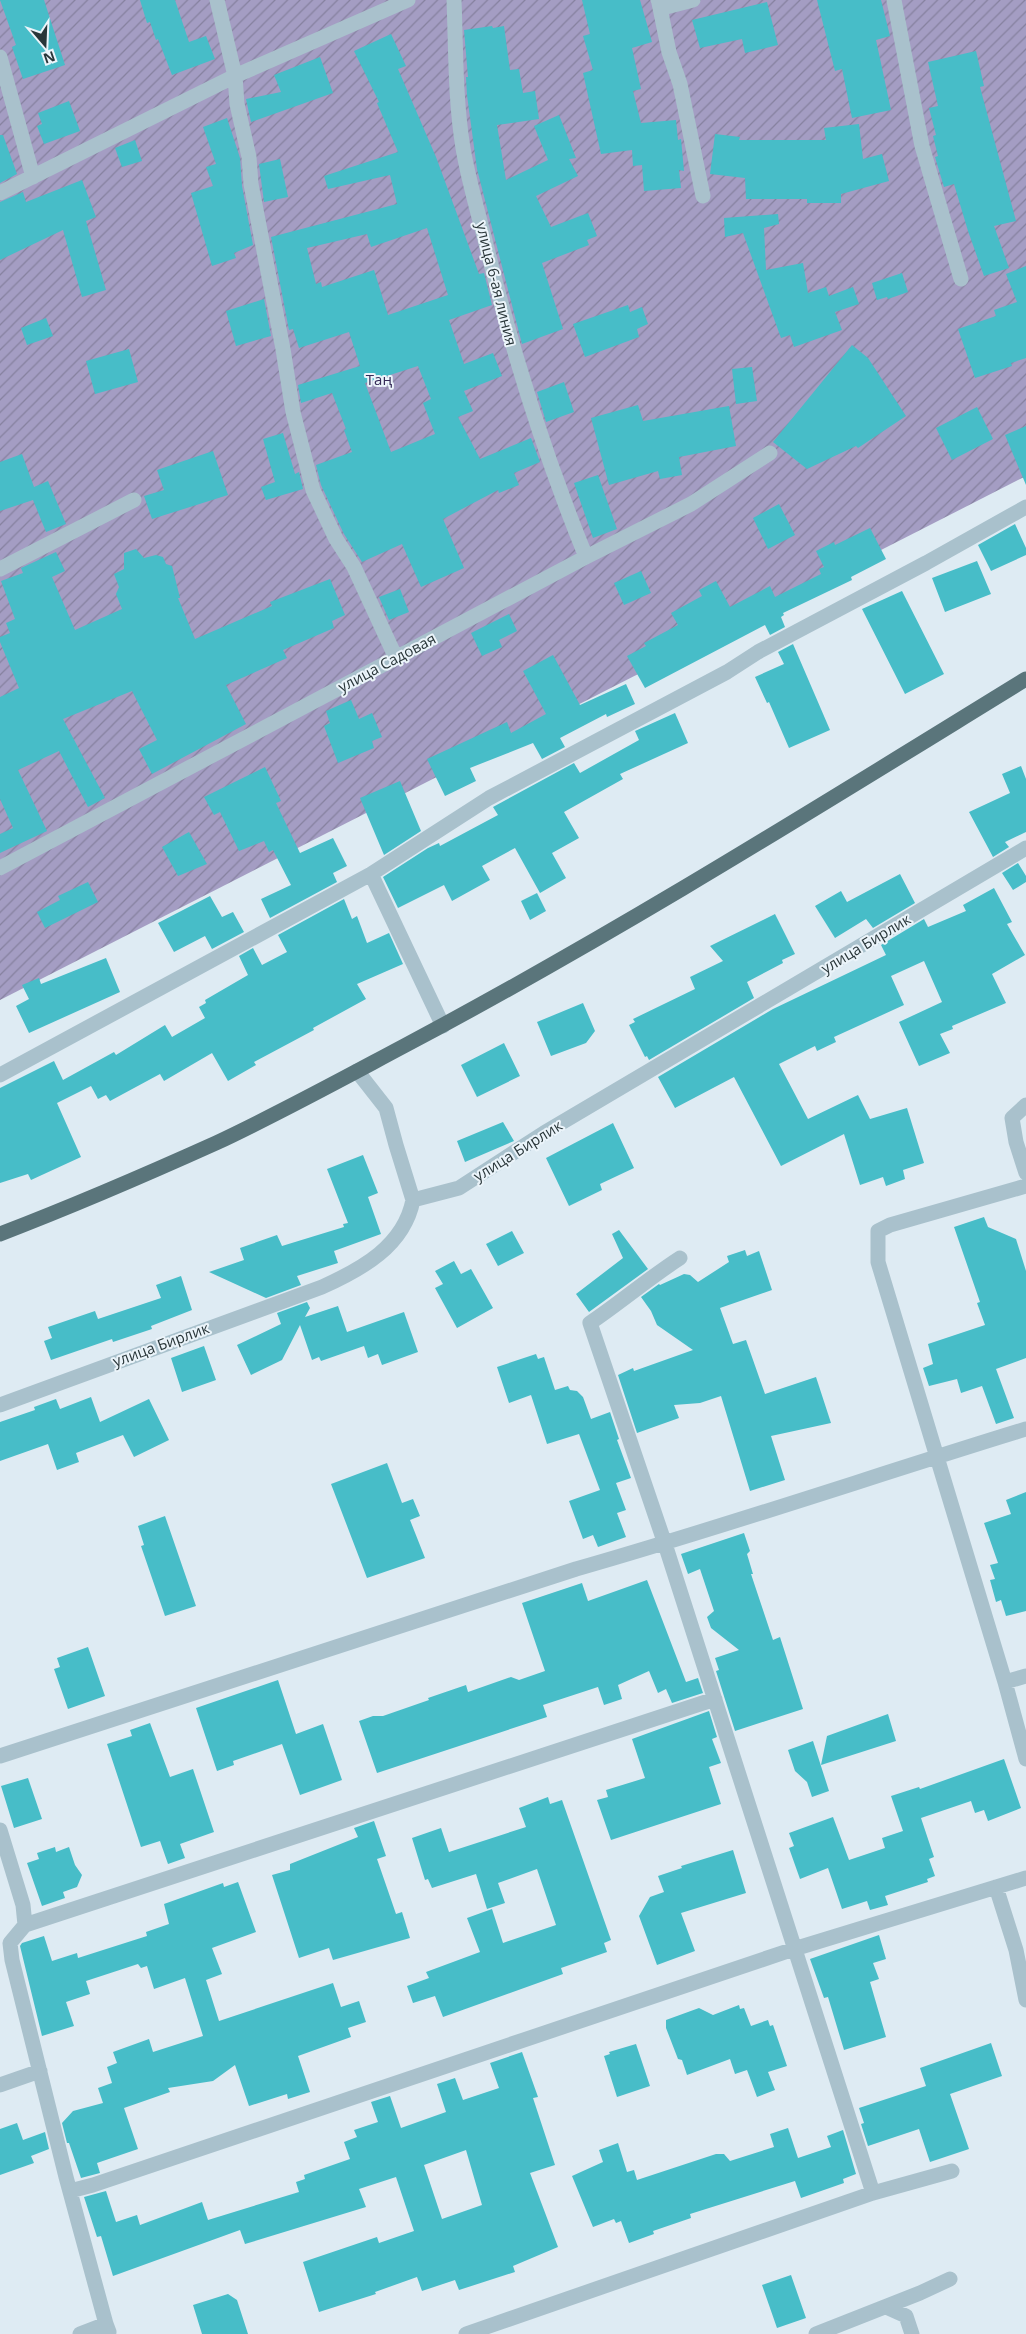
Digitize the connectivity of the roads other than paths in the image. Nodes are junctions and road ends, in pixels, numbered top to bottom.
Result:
1 (217, 0) edge
2 (408, 0) edge
3 (454, 0) edge
4 (693, 0) edge
5 (894, 0) edge
6 (658, 1) edge
7 (0, 57) edge
8 (235, 76) junction
9 (33, 177) junction
10 (0, 193) edge
11 (703, 196) dead end
12 (961, 279) dead end
13 (770, 453) dead end
14 (134, 500) dead end
15 (1026, 506) edge
16 (586, 557) junction
17 (0, 569) edge
18 (396, 658) junction
19 (1026, 679) edge
20 (1026, 848) edge
21 (0, 868) edge
22 (371, 874) junction
23 (443, 1026) junction
24 (357, 1071) junction
25 (0, 1075) edge
26 (1026, 1105) edge
27 (1026, 1173) edge
28 (1026, 1186) edge
29 (414, 1200) junction
30 (0, 1234) edge
31 (680, 1258) dead end
32 (0, 1405) edge
33 (1026, 1429) edge
34 (936, 1456) junction
35 (665, 1544) junction
36 (1026, 1676) edge
37 (1006, 1682) junction
38 (715, 1699) junction
39 (0, 1756) edge
40 (1026, 1759) edge
41 (0, 1830) edge
42 (1026, 1878) edge
43 (996, 1887) junction
44 (25, 1925) junction
45 (794, 1949) junction
46 (1026, 2000) edge
47 (40, 2072) junction
48 (0, 2085) edge
49 (952, 2170) dead end
50 (70, 2191) junction
51 (873, 2193) junction
52 (950, 2279) dead end
53 (886, 2307) junction
54 (108, 2329) edge
55 (80, 2334) edge
56 (466, 2334) edge
57 (816, 2334) edge
58 (912, 2334) edge

1 - 8 street
2 - 8 street
3 - 16 street, улица 6-ая линия
4 - 6 street
5 - 12 street
6 - 11 street
7 - 9 street
8 - 9 street
8 - 18 street
9 - 10 street
13 - 16 street, улица Садовая
14 - 17 street
15 - 22 street
16 - 18 street, улица Садовая
18 - 21 street, улица Садовая
19 - 23 main road
20 - 29 street, улица Бирлик
22 - 23 street
22 - 25 street
23 - 24 main road
24 - 29 street
24 - 30 main road
26 - 27 street
28 - 34 street
29 - 32 street, улица Бирлик
31 - 35 street
33 - 34 street
34 - 35 street
34 - 37 street
35 - 38 street
35 - 39 street
36 - 37 street
37 - 40 street
38 - 44 street
38 - 45 street
41 - 44 street
42 - 43 street
43 - 45 street
43 - 46 street
44 - 47 street
45 - 50 street
45 - 51 street
47 - 48 street
47 - 50 street
49 - 51 street
50 - 54 street
51 - 56 street
52 - 53 street
53 - 57 street
53 - 58 street
54 - 55 street

